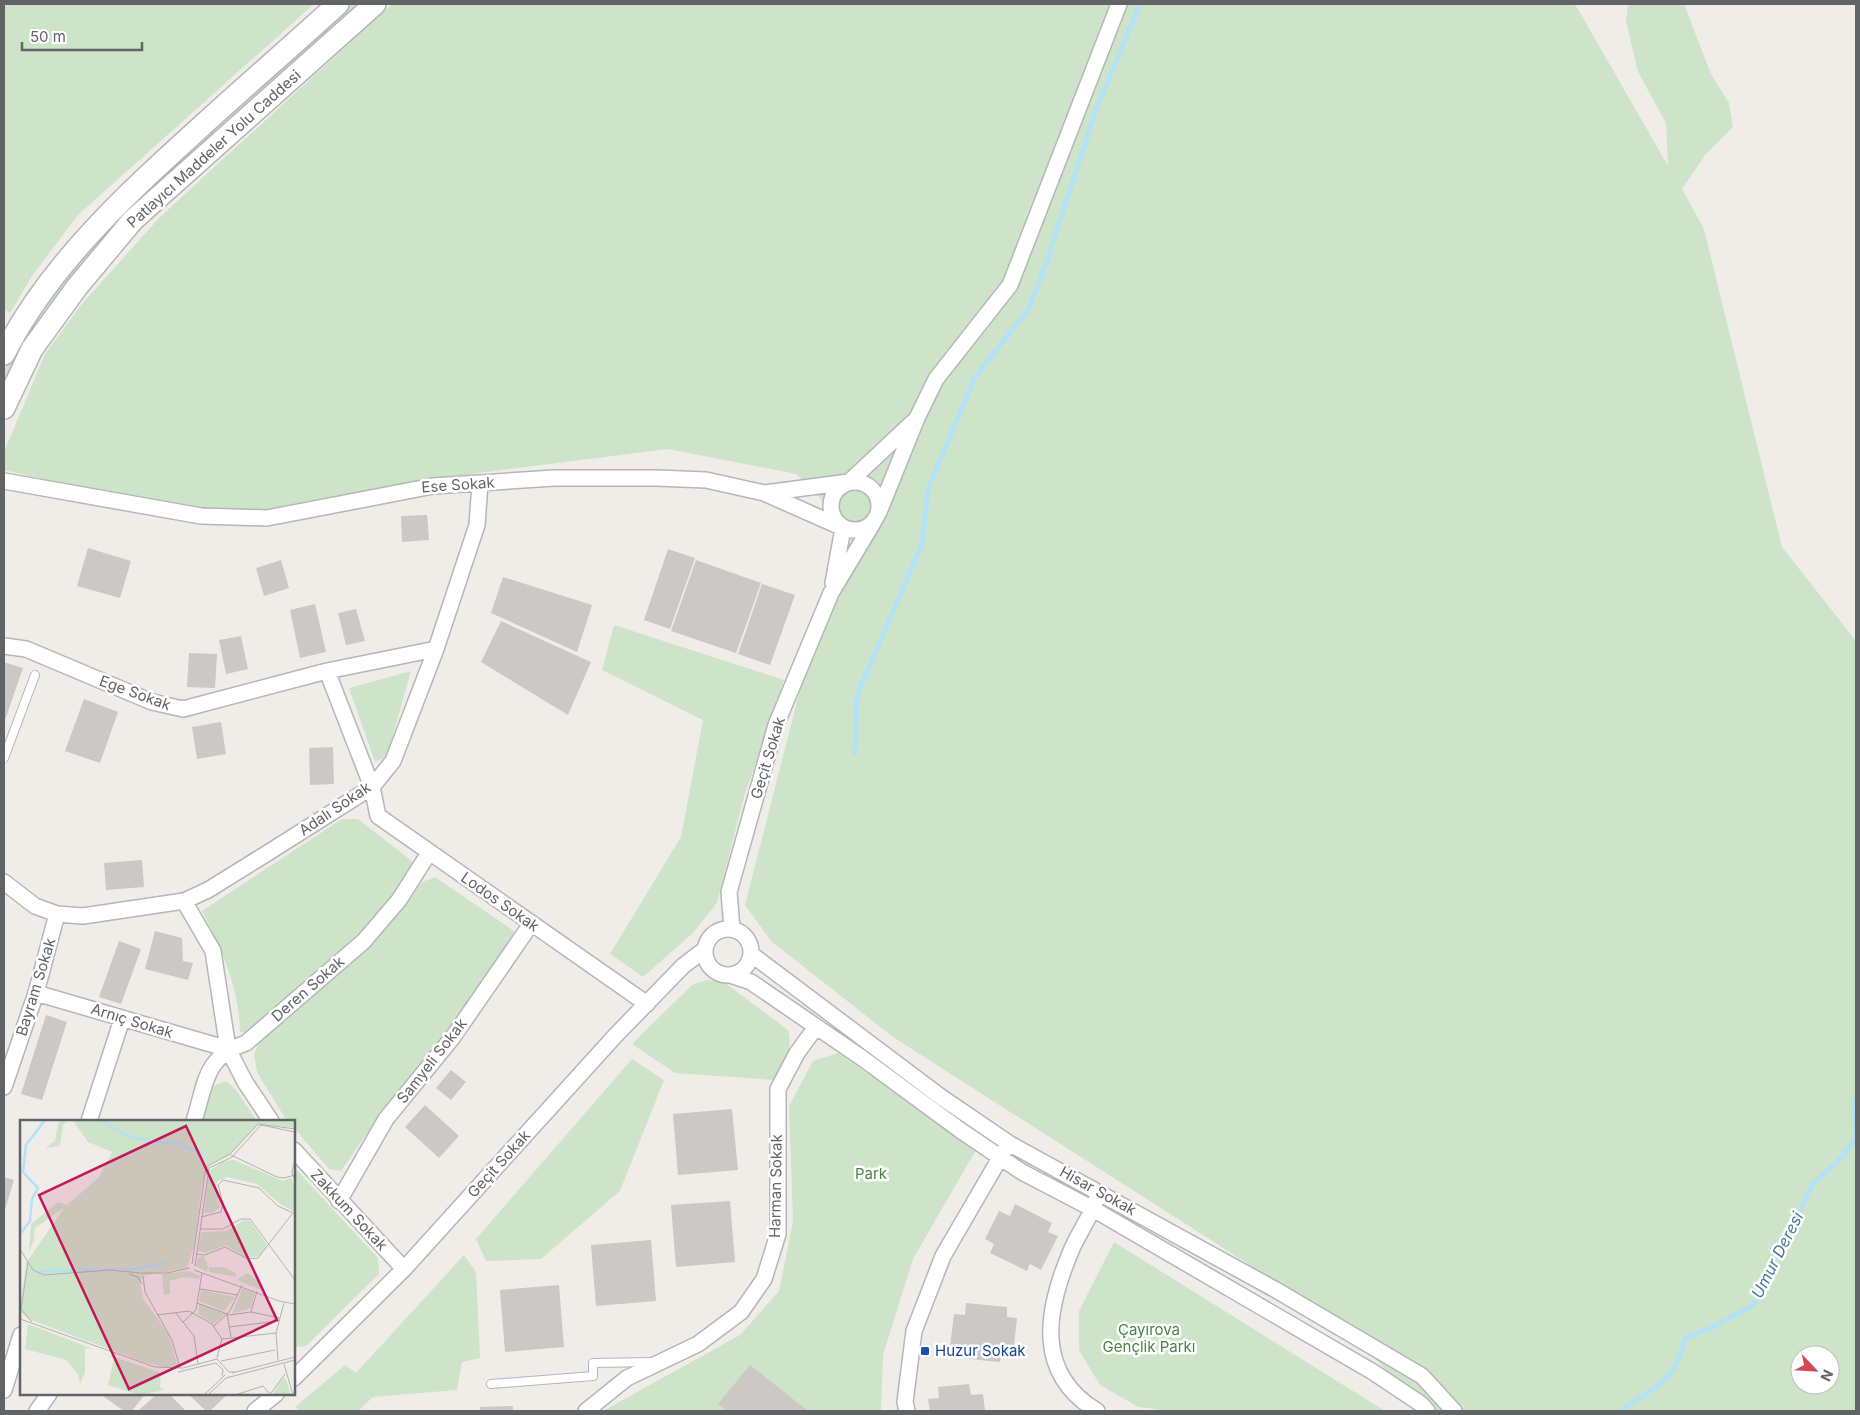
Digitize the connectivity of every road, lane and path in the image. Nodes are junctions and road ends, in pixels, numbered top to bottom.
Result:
1 (338, 4) edge
2 (375, 4) edge
3 (1119, 4) edge
4 (4, 354) edge
5 (4, 408) edge
6 (917, 418) junction
7 (4, 481) edge
8 (849, 482) junction
9 (480, 484) junction
10 (764, 493) junction
11 (876, 517) junction
12 (843, 528) junction
13 (832, 593) junction
14 (4, 646) edge
15 (436, 649) junction
16 (327, 671) junction
17 (35, 674) dead end
18 (4, 758) edge
19 (372, 786) junction
20 (429, 853) junction
21 (4, 882) edge
22 (184, 901) junction
23 (57, 914) junction
24 (530, 924) junction
25 (732, 929) junction
26 (704, 950) junction
27 (752, 954) junction
28 (730, 976) junction
29 (36, 993) junction
30 (647, 1004) junction
31 (122, 1019) junction
32 (816, 1027) junction
33 (228, 1049) junction
34 (4, 1087) edge
35 (89, 1120) edge
36 (194, 1120) edge
37 (270, 1120) edge
38 (1010, 1144) junction
39 (295, 1151) edge
40 (998, 1157) junction
41 (1098, 1191) junction
42 (339, 1201) junction
43 (1093, 1208) junction
44 (404, 1269) junction
45 (20, 1337) edge
46 (660, 1362) junction
47 (296, 1371) edge
48 (491, 1384) dead end
49 (4, 1390) edge
50 (48, 1395) edge
51 (275, 1395) edge
52 (37, 1411) edge
53 (255, 1411) edge
54 (586, 1411) edge
55 (908, 1411) edge
56 (1097, 1411) edge
57 (1426, 1411) edge
58 (1454, 1411) edge

1 - 4 main road, Patlayıcı Maddeler Yolu Caddesi
2 - 5 main road, Patlayıcı Maddeler Yolu Caddesi
3 - 6 street
6 - 8 street
6 - 11 street
7 - 9 street, Ese Sokak
8 - 10 street
8 - 11 street
8 - 12 street
9 - 10 street, Ese Sokak
9 - 15 street, Adalı Sokak
10 - 12 street, Ese Sokak
11 - 12 street
11 - 13 street
12 - 13 street
13 - 25 street, Geçit Sokak
14 - 16 street, Ege Sokak
15 - 16 street, Ege Sokak
15 - 19 street, Adalı Sokak
16 - 19 street
17 - 18 lane
19 - 20 street, Lodos Sokak
19 - 22 street, Adalı Sokak
20 - 24 street, Lodos Sokak
20 - 33 street, Deren Sokak
21 - 23 street, Adalı Sokak
22 - 23 street, Adalı Sokak
22 - 33 street
23 - 29 street, Bayram Sokak
24 - 30 street, Lodos Sokak
24 - 42 street, Samyeli Sokak
25 - 26 street
25 - 27 street
26 - 28 street
26 - 30 street, Geçit Sokak
27 - 28 street
27 - 38 street, Hisar Sokak
28 - 32 street, Hisar Sokak
29 - 31 street, Arnıç Sokak
29 - 34 street, Bayram Sokak
30 - 44 street, Geçit Sokak
31 - 33 street, Arnıç Sokak
31 - 35 street
32 - 40 street, Hisar Sokak
32 - 46 street, Harman Sokak
33 - 36 street, Deren Sokak
33 - 37 street
38 - 40 street
38 - 41 street, Hisar Sokak
39 - 42 street, Zakkum Sokak
40 - 43 street, Hisar Sokak
40 - 55 street
41 - 43 street
41 - 58 street, Hisar Sokak
42 - 44 street, Zakkum Sokak
43 - 56 street
43 - 57 street, Hisar Sokak
44 - 47 street, Geçit Sokak
45 - 49 street
46 - 48 lane
46 - 54 street, Harman Sokak
50 - 52 street
51 - 53 street

